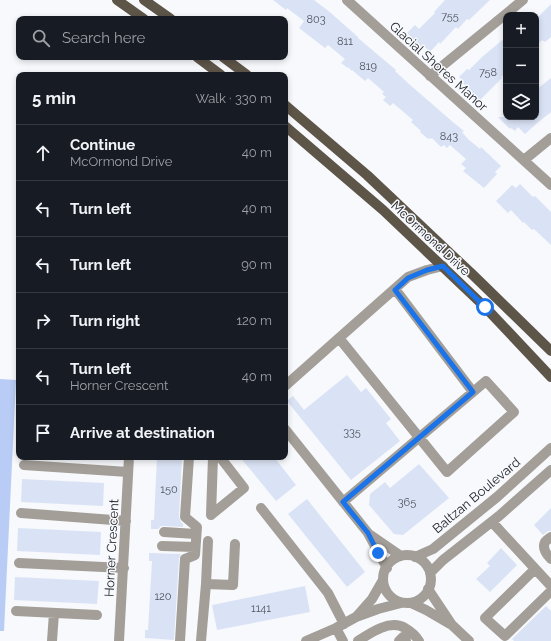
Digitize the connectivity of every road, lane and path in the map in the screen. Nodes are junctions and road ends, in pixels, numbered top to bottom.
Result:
1 (117, 0) edge
2 (144, 0) edge
3 (347, 0) edge
4 (522, 0) edge
5 (140, 16) edge
6 (167, 16) edge
7 (201, 60) edge
8 (227, 60) edge
9 (217, 72) edge
10 (243, 72) edge
11 (430, 76) junction
12 (288, 108) edge
13 (288, 129) edge
14 (551, 138) edge
15 (524, 160) junction
16 (551, 185) edge
17 (443, 266) junction
18 (395, 290) junction
19 (339, 338) junction
20 (551, 351) edge
21 (551, 377) edge
22 (288, 383) edge
23 (473, 392) junction
24 (288, 433) edge
25 (419, 438) junction
26 (551, 448) edge
27 (129, 460) edge
28 (189, 460) edge
29 (213, 460) edge
30 (222, 460) edge
31 (24, 465) dead end
32 (551, 470) edge
33 (128, 472) junction
34 (343, 502) junction
35 (261, 508) dead end
36 (21, 513) dead end
37 (126, 521) junction
38 (492, 522) junction
39 (164, 532) dead end
40 (368, 533) junction
41 (196, 534) junction
42 (551, 537) edge
43 (208, 541) dead end
44 (235, 544) dead end
45 (162, 546) dead end
46 (195, 547) junction
47 (401, 556) junction
48 (415, 557) junction
49 (551, 559) edge
50 (19, 563) dead end
51 (124, 568) junction
52 (387, 568) junction
53 (535, 569) junction
54 (430, 573) junction
55 (383, 580) junction
56 (206, 584) junction
57 (551, 586) edge
58 (428, 589) junction
59 (551, 591) edge
60 (406, 603) junction
61 (16, 611) dead end
62 (54, 613) junction
63 (97, 615) dead end
64 (356, 617) junction
65 (452, 625) junction
66 (340, 626) junction
67 (503, 639) edge
68 (52, 641) edge
69 (119, 641) edge
70 (180, 641) edge
71 (201, 641) edge
72 (306, 641) edge
73 (343, 641) edge
74 (358, 641) edge
75 (399, 641) edge
76 (406, 641) edge
77 (420, 641) edge
78 (469, 641) edge

1 - 5 main road
2 - 6 main road
3 - 11 street, Glacial Shores Manor
4 - 11 street
7 - 9 main road
8 - 10 main road
11 - 15 street, Glacial Shores Manor
12 - 20 main road, McOrmond Drive
13 - 17 main road, McOrmond Drive
14 - 15 street
15 - 16 street, Glacial Shores Manor
17 - 18 street
17 - 21 main road, McOrmond Drive
18 - 19 street
18 - 23 street
19 - 22 street
19 - 25 street
23 - 25 street
23 - 25 street
24 - 34 street
25 - 34 street
26 - 48 street, Baltzan Boulevard
27 - 33 street, Horner Crescent
28 - 41 street
29 - 30 street
31 - 33 street
32 - 38 street
33 - 37 street, Horner Crescent
34 - 40 street
35 - 66 street
36 - 37 street
37 - 51 street, Horner Crescent
38 - 53 street
38 - 54 street
39 - 41 street
40 - 47 street
40 - 52 street
41 - 46 street
42 - 49 street
43 - 56 street
44 - 56 street
45 - 46 street
46 - 70 street
47 - 48 street
47 - 52 street
48 - 54 street
50 - 51 street
51 - 69 street, Horner Crescent
52 - 55 street
53 - 57 street
53 - 67 street
54 - 58 street
55 - 60 street
55 - 64 street
56 - 71 street
58 - 60 street
58 - 65 street
59 - 67 street
60 - 64 street
60 - 65 street
61 - 62 street
62 - 63 street
62 - 68 street
64 - 66 street
65 - 78 street
66 - 72 street
66 - 73 street
74 - 77 street
75 - 76 street

